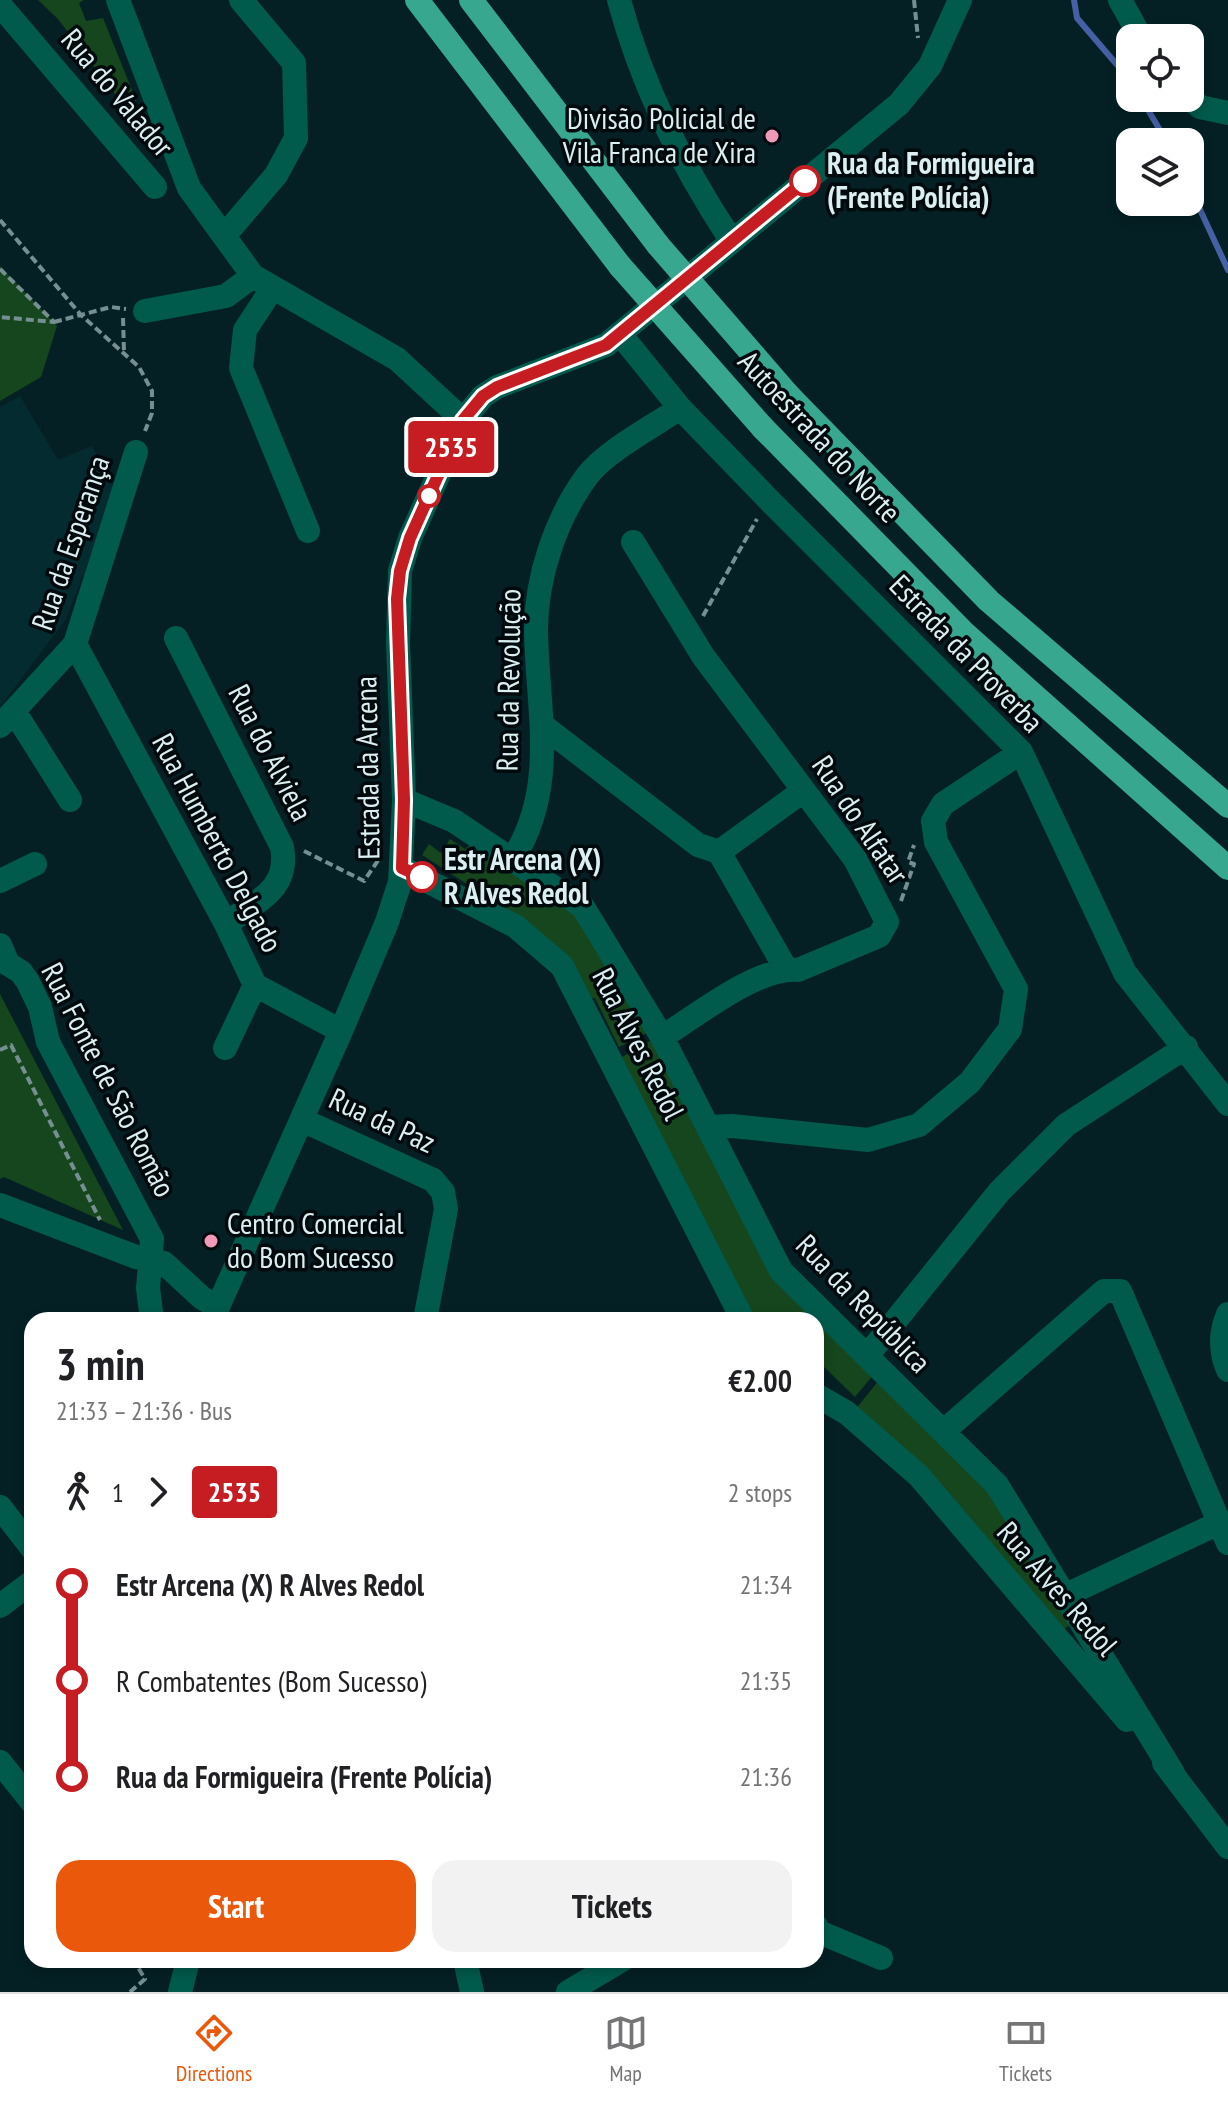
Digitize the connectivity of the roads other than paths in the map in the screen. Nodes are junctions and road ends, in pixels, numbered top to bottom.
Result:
1 (118, 0) edge
2 (241, 0) edge
3 (417, 0) edge
4 (471, 0) edge
5 (619, 0) edge
6 (960, 0) edge
7 (1120, 0) edge
8 (0, 5) edge
9 (1133, 24) edge
10 (1204, 108) edge
11 (1228, 113) edge
12 (155, 187) dead end
13 (224, 236) junction
14 (731, 240) junction
15 (262, 282) junction
16 (134, 310) road end
17 (620, 334) junction
18 (680, 408) junction
19 (463, 420) junction
20 (136, 452) road end
21 (308, 531) dead end
22 (633, 542) dead end
23 (176, 638) dead end
24 (75, 644) junction
25 (7, 718) edge
26 (542, 725) junction
27 (1021, 752) junction
28 (803, 791) junction
29 (70, 800) dead end
30 (404, 800) junction
31 (1228, 806) edge
32 (719, 852) junction
33 (403, 858) junction
34 (512, 860) junction
35 (35, 864) dead end
36 (1228, 868) edge
37 (0, 881) edge
38 (226, 924) junction
39 (3, 957) edge
40 (786, 969) junction
41 (255, 985) junction
42 (341, 1031) junction
43 (662, 1037) junction
44 (1186, 1047) junction
45 (225, 1048) dead end
46 (1228, 1104) edge
47 (302, 1120) junction
48 (708, 1127) junction
49 (0, 1205) edge
50 (151, 1260) junction
51 (151, 1312) edge
52 (214, 1312) edge
53 (215, 1312) edge
54 (427, 1312) edge
55 (739, 1312) edge
56 (822, 1312) edge
57 (824, 1314) edge
58 (1228, 1314) edge
59 (867, 1356) junction
60 (1228, 1370) edge
61 (824, 1406) edge
62 (945, 1430) junction
63 (0, 1507) edge
64 (1224, 1533) edge
65 (24, 1538) edge
66 (24, 1588) edge
67 (1066, 1595) junction
68 (0, 1606) edge
69 (0, 1762) edge
70 (1173, 1773) junction
71 (17, 1795) edge
72 (1228, 1847) edge
73 (824, 1934) edge
74 (881, 1958) dead end
75 (184, 1968) edge
76 (467, 1968) edge
77 (608, 1968) edge
78 (180, 1992) edge
79 (472, 1992) edge
80 (568, 1992) edge

1 - 13 street
2 - 13 street
3 - 36 highway, Autoestrada do Norte, bridge
4 - 31 highway, Autoestrada do Norte, bridge
5 - 14 street
6 - 14 street, Estrada da Arcena
7 - 9 street
8 - 12 street, Rua do Valador
10 - 11 street
13 - 15 street
14 - 17 street, Estrada da Arcena
15 - 16 street
15 - 19 street
15 - 21 street
17 - 18 street, Estrada da Proverba
17 - 19 street, Estrada da Arcena
18 - 26 street, Rua da Revolução
18 - 27 street, Estrada da Proverba
19 - 30 street, Estrada da Arcena
20 - 24 street, Rua da Esperança
22 - 28 street, Rua do Alfatar
23 - 38 street, Rua do Alviela
24 - 25 street, Rua da Esperança
24 - 38 street, Rua Humberto Delgado
25 - 29 street
26 - 32 street
26 - 34 street, Rua da Revolução
27 - 44 street, Estrada da Proverba
27 - 48 street
28 - 32 street
28 - 40 street, Rua do Alfatar
30 - 33 street, Estrada da Arcena
30 - 34 street, Rua da República
32 - 40 street
33 - 42 street, Estrada da Arcena
33 - 55 street, Rua Alves Redol
34 - 43 street, Rua da República
35 - 37 street
38 - 41 street, Rua Humberto Delgado
39 - 50 street, Rua Fonte de São Romão
40 - 43 street, Rua do Alfatar
41 - 42 street, Rua Humberto Delgado
41 - 45 street
42 - 47 street, Estrada da Arcena
43 - 48 street, Rua da República
44 - 46 street, Estrada da Proverba
44 - 59 street
47 - 53 street, Estrada da Arcena
47 - 54 street, Rua da Paz
48 - 56 street, Rua da República
49 - 50 street
50 - 51 street, Rua Fonte de São Romão
50 - 52 street
57 - 59 street, Rua da República
58 - 60 street
59 - 62 street, Rua da República
61 - 70 street, Rua Alves Redol
62 - 64 street
62 - 67 street, Rua da República
63 - 65 street
64 - 67 street
66 - 68 street
67 - 70 street, Rua da República
69 - 71 street
70 - 72 street, Rua Alves Redol
73 - 74 street
75 - 78 street
76 - 79 street
77 - 80 street

